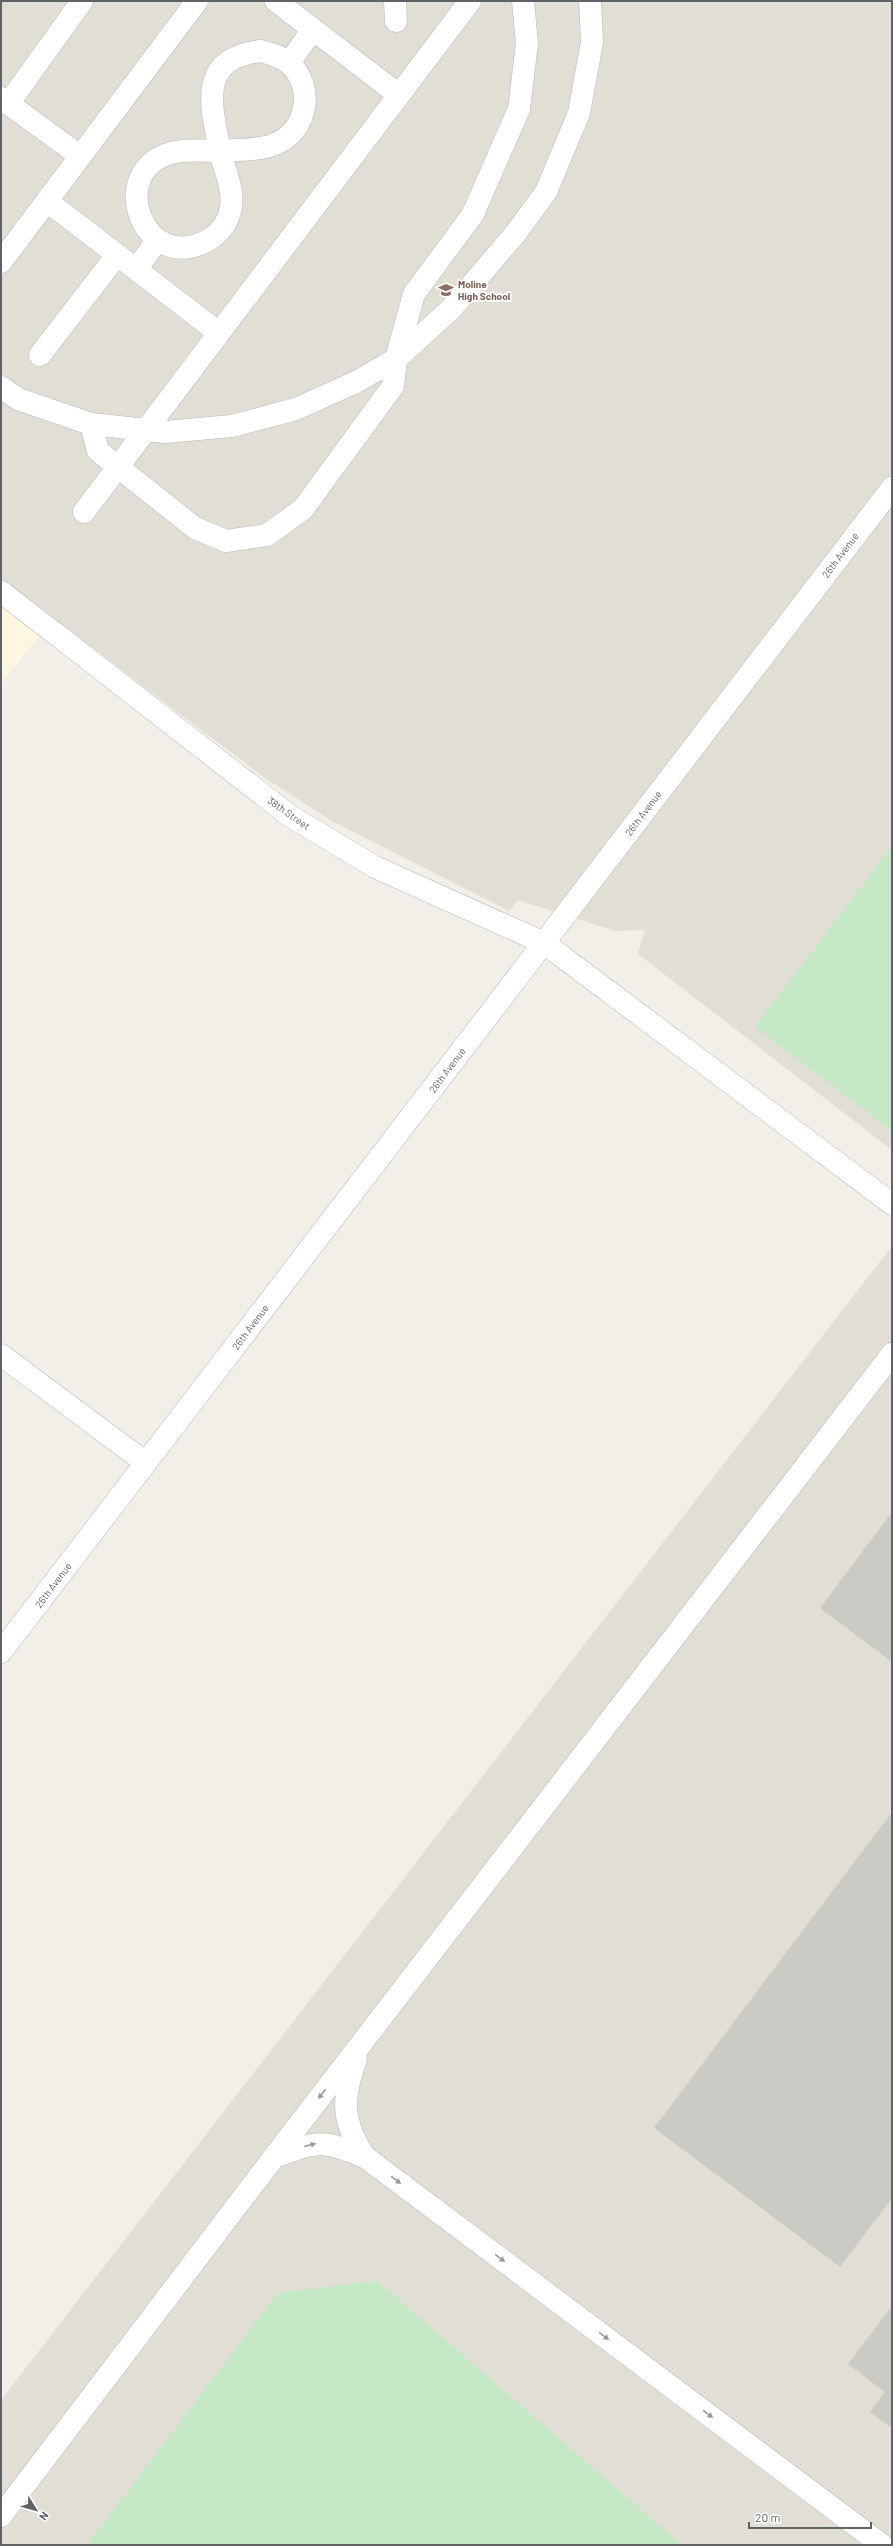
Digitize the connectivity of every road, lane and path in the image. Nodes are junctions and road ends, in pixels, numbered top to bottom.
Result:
1 (82, 1) edge
2 (198, 1) edge
3 (276, 1) edge
4 (470, 1) edge
5 (523, 1) edge
6 (590, 1) edge
7 (313, 29) junction
8 (289, 63) junction
9 (399, 95) junction
10 (5, 101) edge
11 (220, 151) junction
12 (80, 156) junction
13 (47, 201) junction
14 (158, 240) junction
15 (4, 252) edge
16 (117, 255) junction
17 (136, 269) junction
18 (219, 333) junction
19 (40, 355) dead end
20 (396, 358) junction
21 (1, 387) edge
22 (91, 424) junction
23 (146, 430) junction
24 (118, 467) junction
25 (892, 488) edge
26 (84, 512) dead end
27 (1, 592) edge
28 (544, 943) junction
29 (892, 1204) edge
30 (892, 1354) edge
31 (1, 1355) edge
32 (146, 1463) junction
33 (1, 1652) edge
34 (363, 2041) junction
35 (274, 2157) junction
36 (365, 2157) junction
37 (1, 2516) edge
38 (882, 2545) edge

1 - 10 street
2 - 12 street
3 - 7 street
4 - 9 street
5 - 20 street
6 - 20 street
7 - 8 street
7 - 9 street
8 - 11 street
8 - 11 street
9 - 18 street
10 - 12 street
11 - 14 street
11 - 14 street
12 - 13 street
13 - 15 street
13 - 16 street
14 - 17 street
16 - 17 street
16 - 19 street
17 - 18 street
18 - 23 street
20 - 23 street
20 - 24 street
21 - 22 street
22 - 23 street
22 - 24 street
23 - 24 street
24 - 26 street
25 - 28 street, 26th Avenue
27 - 28 street, 38th Street
28 - 29 street, 38th Street
28 - 32 street, 26th Avenue
30 - 34 street
31 - 32 street
32 - 33 street, 26th Avenue
34 -> 35 street
34 - 36 street
35 -> 36 street
35 - 37 street
36 -> 38 street

